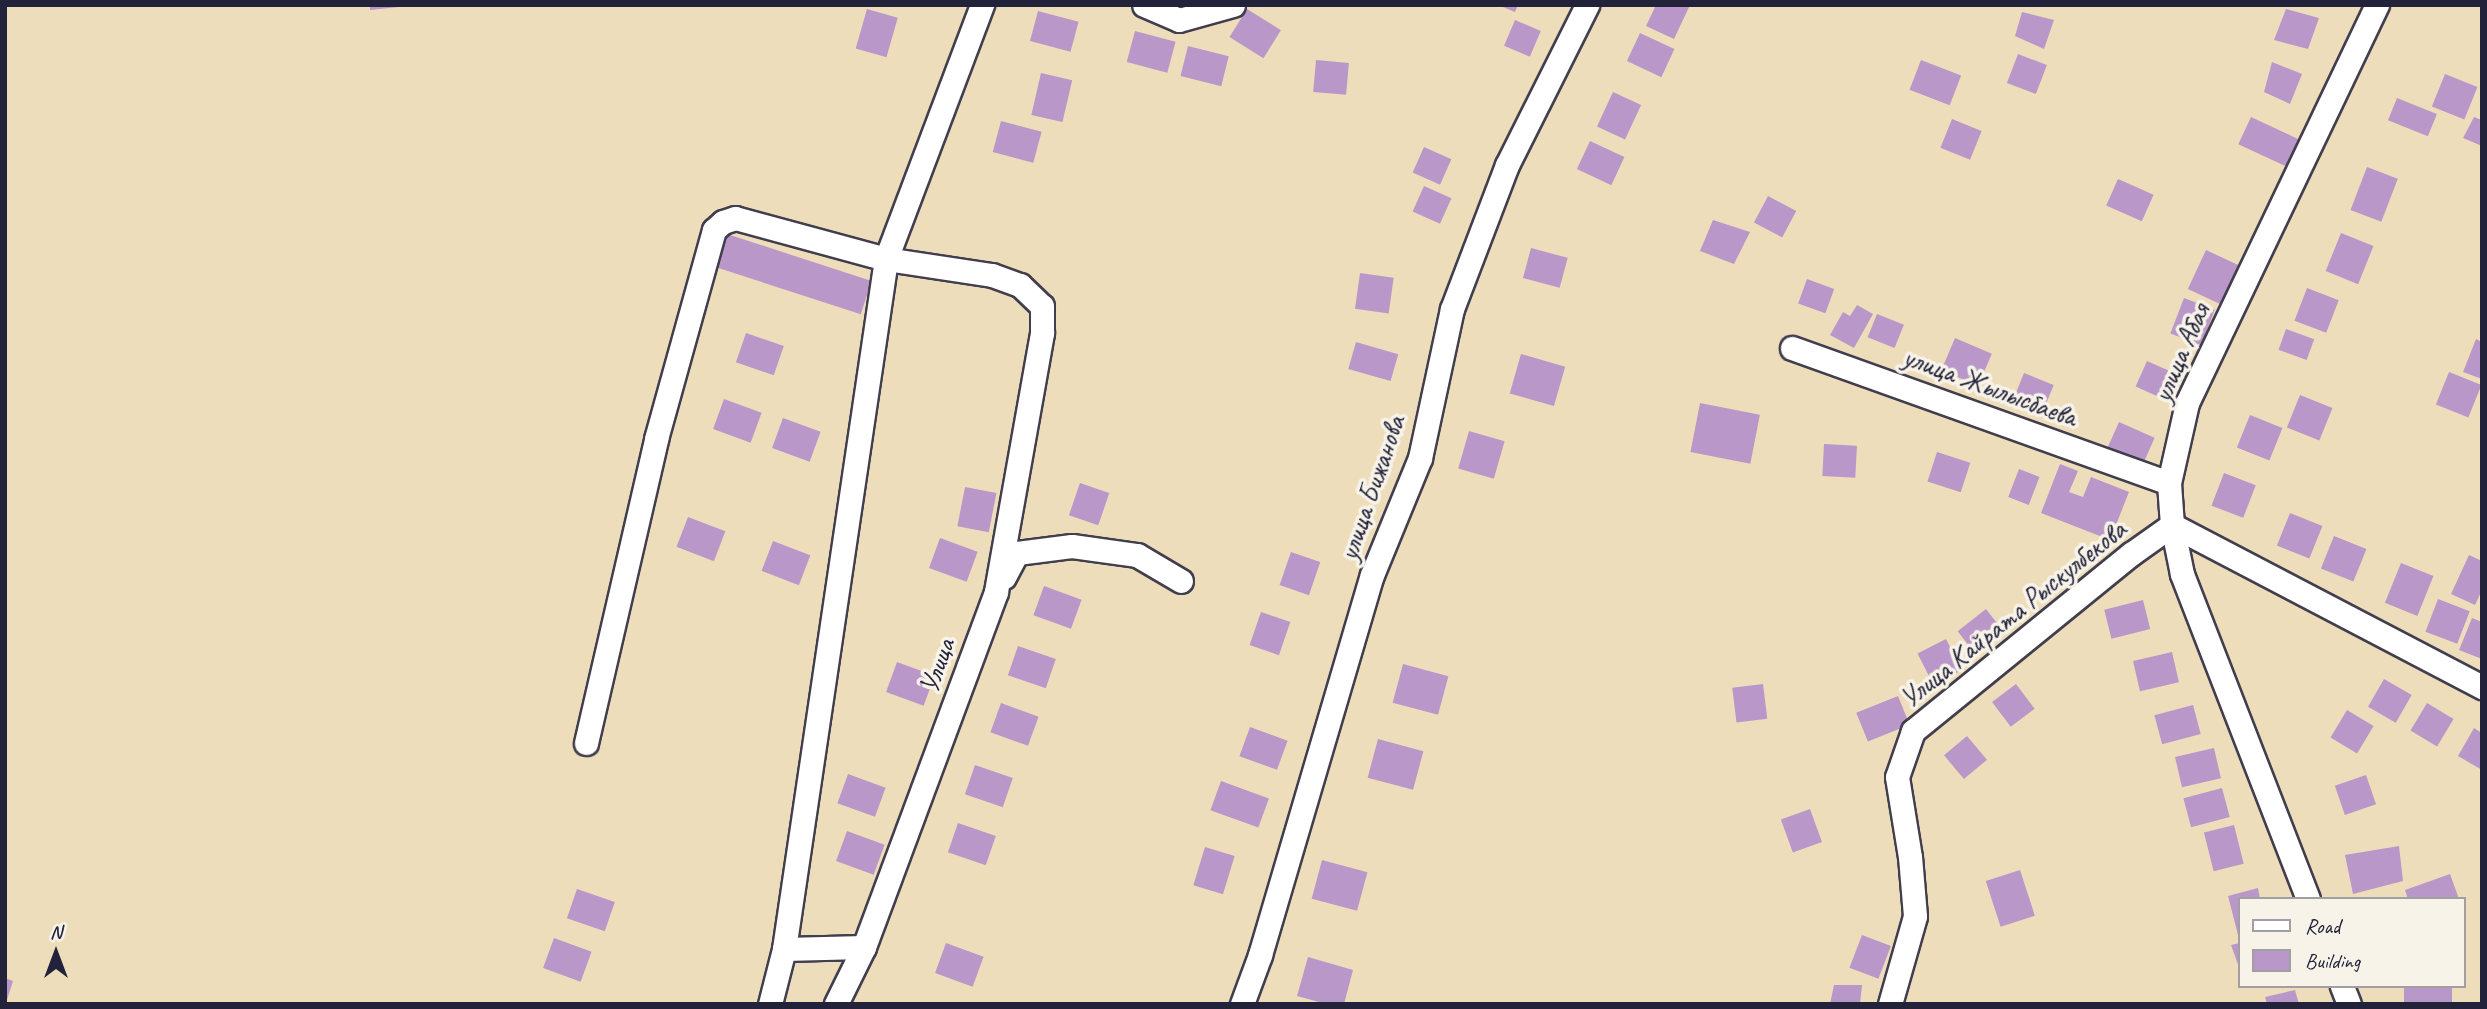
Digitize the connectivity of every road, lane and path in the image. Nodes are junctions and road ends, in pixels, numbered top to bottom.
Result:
1 (982, 5) edge
2 (1144, 5) edge
3 (1233, 5) edge
4 (1587, 5) edge
5 (2377, 5) edge
6 (886, 259) junction
7 (1792, 348) dead end
8 (2169, 483) junction
9 (2172, 525) junction
10 (1181, 581) dead end
11 (996, 592) junction
12 (2482, 687) edge
13 (586, 743) dead end
14 (2307, 897) edge
15 (864, 947) junction
16 (784, 949) junction
17 (770, 1004) edge
18 (836, 1004) edge
19 (1242, 1004) edge
20 (1890, 1004) edge

1 - 6 street
2 - 3 street
4 - 19 street, улица Бижанова
5 - 8 street, улица Абая
6 - 11 street, Улица
6 - 13 street, Улица
6 - 16 street
7 - 8 street, улица Жылысбаева
8 - 9 street, улица Абая
9 - 12 street
9 - 14 street, улица Абая
9 - 20 street, Улица Кайрата Рыскулбекова
10 - 11 street
11 - 15 street, Улица
15 - 16 street
15 - 18 street, Улица
16 - 17 street

